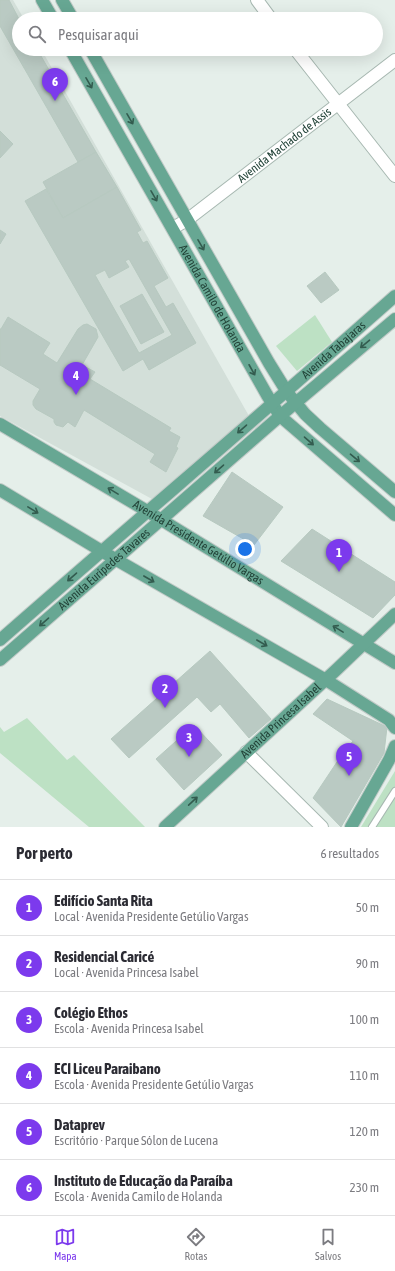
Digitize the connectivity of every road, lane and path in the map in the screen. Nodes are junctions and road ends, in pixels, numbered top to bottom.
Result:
1 (42, 0) edge
2 (62, 0) edge
3 (256, 0) edge
4 (49, 12) edge
5 (69, 12) edge
6 (265, 12) edge
7 (74, 56) edge
8 (94, 56) edge
9 (300, 56) edge
10 (395, 60) edge
11 (337, 104) junction
12 (395, 176) edge
13 (187, 220) junction
14 (173, 228) junction
15 (395, 296) edge
16 (395, 319) edge
17 (287, 392) junction
18 (296, 403) junction
19 (272, 404) junction
20 (280, 416) junction
21 (0, 424) edge
22 (0, 490) edge
23 (395, 492) edge
24 (147, 511) junction
25 (395, 515) edge
26 (161, 521) junction
27 (101, 551) junction
28 (115, 559) junction
29 (395, 614) edge
30 (0, 640) edge
31 (363, 644) junction
32 (0, 660) edge
33 (395, 663) edge
34 (326, 680) junction
35 (370, 708) junction
36 (395, 717) edge
37 (395, 728) edge
38 (395, 746) edge
39 (246, 752) junction
40 (395, 791) edge
41 (165, 827) edge
42 (322, 827) edge
43 (351, 827) edge
44 (372, 827) edge

1 - 4 main road
2 - 5 main road
3 - 6 street
7 -> 14 main road, Avenida Camilo de Holanda
8 -> 13 main road, Avenida Camilo de Holanda
9 - 11 street
10 - 11 street, Avenida Machado de Assis
11 - 12 street
11 - 13 street, Avenida Machado de Assis
13 - 14 street, Avenida Machado de Assis
13 -> 17 main road, Avenida Camilo de Holanda
14 -> 19 main road, Avenida Camilo de Holanda
15 - 17 main road, Avenida Tabajaras
16 -> 18 main road, Avenida Tabajaras
17 - 18 main road, Avenida Camilo de Holanda
17 - 19 main road, Avenida Tabajaras
18 - 20 main road, Avenida Tabajaras
18 -> 23 main road, Avenida Camilo de Holanda
19 - 20 main road, Avenida Camilo de Holanda
19 -> 24 main road, Avenida Eurípedes Tavares
20 -> 25 main road, Avenida Camilo de Holanda
20 -> 26 main road, Avenida Eurípedes Tavares
24 -> 21 main road, Avenida Presidente Getúlio Vargas
22 -> 27 main road
24 - 26 main road, Avenida Presidente Getúlio Vargas
24 - 27 main road, Avenida Eurípedes Tavares
26 - 28 main road, Avenida Eurípedes Tavares
31 -> 26 main road, Avenida Presidente Getúlio Vargas
27 - 28 main road
27 -> 30 main road, Avenida Eurípedes Tavares
28 -> 32 main road, Avenida Eurípedes Tavares
28 -> 34 main road
29 - 31 main road, Avenida Princesa Isabel
31 - 33 main road, Avenida Presidente Getúlio Vargas
31 - 34 main road, Avenida Princesa Isabel
34 - 35 main road
34 - 39 main road, Avenida Princesa Isabel
35 - 36 lane
35 - 37 main road
38 - 43 main road
41 -> 39 main road, Avenida Princesa Isabel
39 - 42 street
40 - 44 lane

